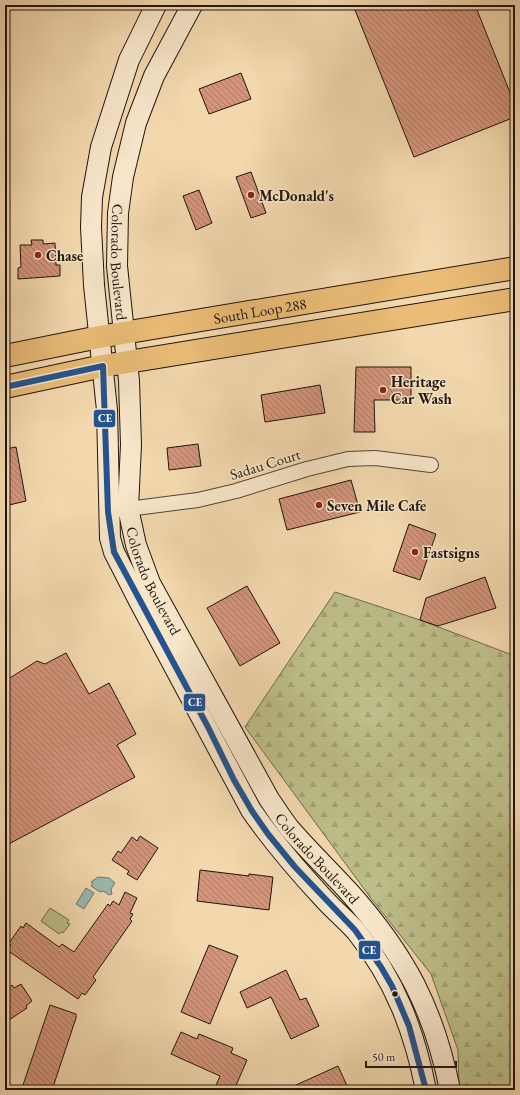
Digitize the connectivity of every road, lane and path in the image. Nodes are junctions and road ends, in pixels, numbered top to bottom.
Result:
1 (156, 5) edge
2 (192, 5) edge
3 (129, 60) junction
4 (123, 177) junction
5 (515, 268) edge
6 (515, 299) edge
7 (125, 333) junction
8 (99, 337) junction
9 (5, 356) edge
10 (127, 362) junction
11 (103, 366) junction
12 (5, 387) edge
13 (431, 465) dead end
14 (128, 508) junction
15 (108, 512) junction
16 (233, 756) junction
17 (378, 928) junction
18 (361, 939) junction
19 (426, 1090) edge
20 (450, 1090) edge

1 - 3 street, Colorado Boulevard
2 - 4 street, Colorado Boulevard
3 - 4 street
3 - 8 street, Colorado Boulevard
4 - 7 street, Colorado Boulevard
5 - 7 highway, South Loop 288
6 - 10 highway, South Loop 288
7 - 8 highway, South Loop 288
7 - 10 street, Colorado Boulevard
8 - 9 highway, South Loop 288
8 - 11 street, Colorado Boulevard
10 - 11 highway, South Loop 288
10 - 14 street, Colorado Boulevard
11 - 12 highway, South Loop 288
11 - 15 street, Colorado Boulevard
13 - 14 street, Sadau Court
14 - 15 street, Sadau Court
14 - 16 street, Colorado Boulevard
15 - 16 street, Colorado Boulevard
16 - 17 street, Colorado Boulevard
16 - 18 street, Colorado Boulevard
17 - 18 street
17 - 20 street, Colorado Boulevard
18 - 19 street, Colorado Boulevard

